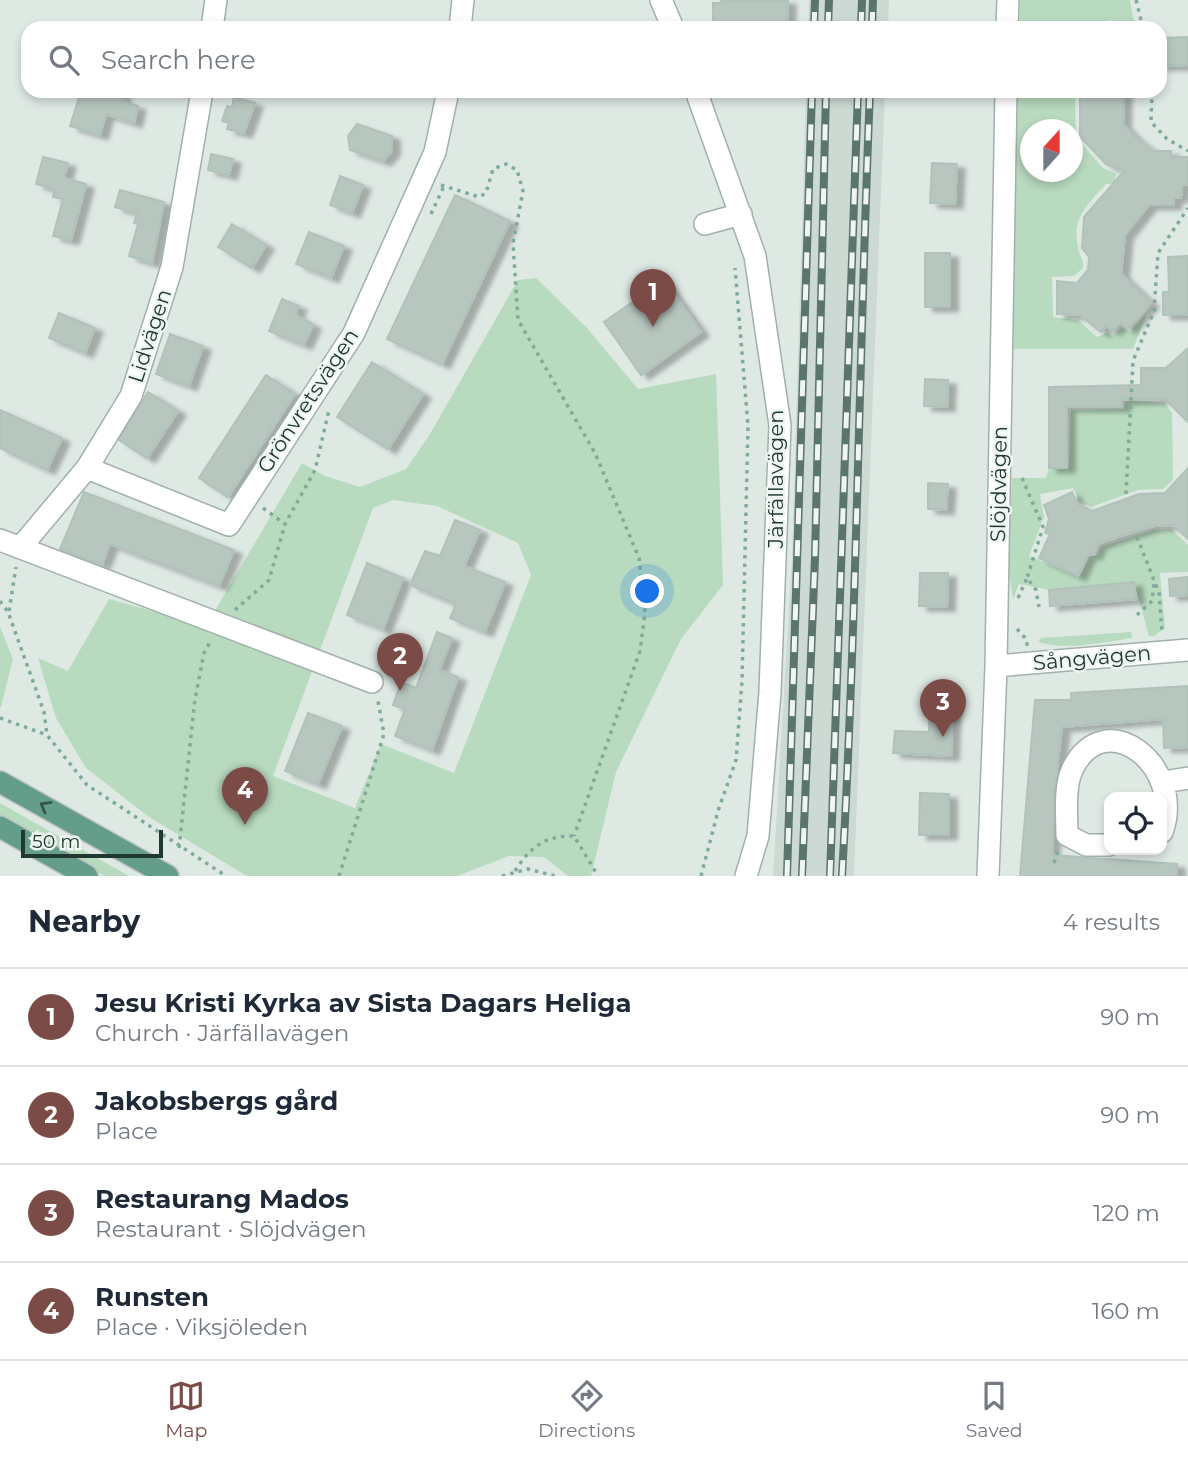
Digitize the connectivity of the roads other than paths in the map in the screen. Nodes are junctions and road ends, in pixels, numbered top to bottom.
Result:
1 (216, 0) edge
2 (463, 0) edge
3 (661, 0) edge
4 (1008, 0) edge
5 (213, 21) edge
6 (461, 21) edge
7 (670, 21) edge
8 (1007, 21) edge
9 (201, 98) edge
10 (447, 98) edge
11 (699, 98) edge
12 (1006, 98) edge
13 (741, 214) junction
14 (705, 224) dead end
15 (87, 468) junction
16 (10, 544) edge
17 (1188, 650) edge
18 (996, 666) junction
19 (372, 682) road end
20 (1188, 778) edge
21 (0, 782) edge
22 (1164, 782) junction
23 (1165, 792) edge
24 (0, 827) edge
25 (1104, 845) edge
26 (87, 876) edge
27 (168, 876) edge
28 (746, 876) edge
29 (988, 876) edge

1 - 5 street
2 - 6 street
3 - 7 street
4 - 8 street
9 - 15 street, Lidvägen
10 - 15 street, Grönvretsvägen
11 - 13 street, Järfällavägen
12 - 18 street, Slöjdvägen
13 - 14 street
13 - 28 street, Järfällavägen
15 - 16 street, Lidvägen
16 - 19 street
17 - 18 street, Sångvägen
18 - 29 street, Slöjdvägen
20 - 22 street
27 -> 21 main road
22 - 23 street
22 - 25 street
24 - 26 main road

